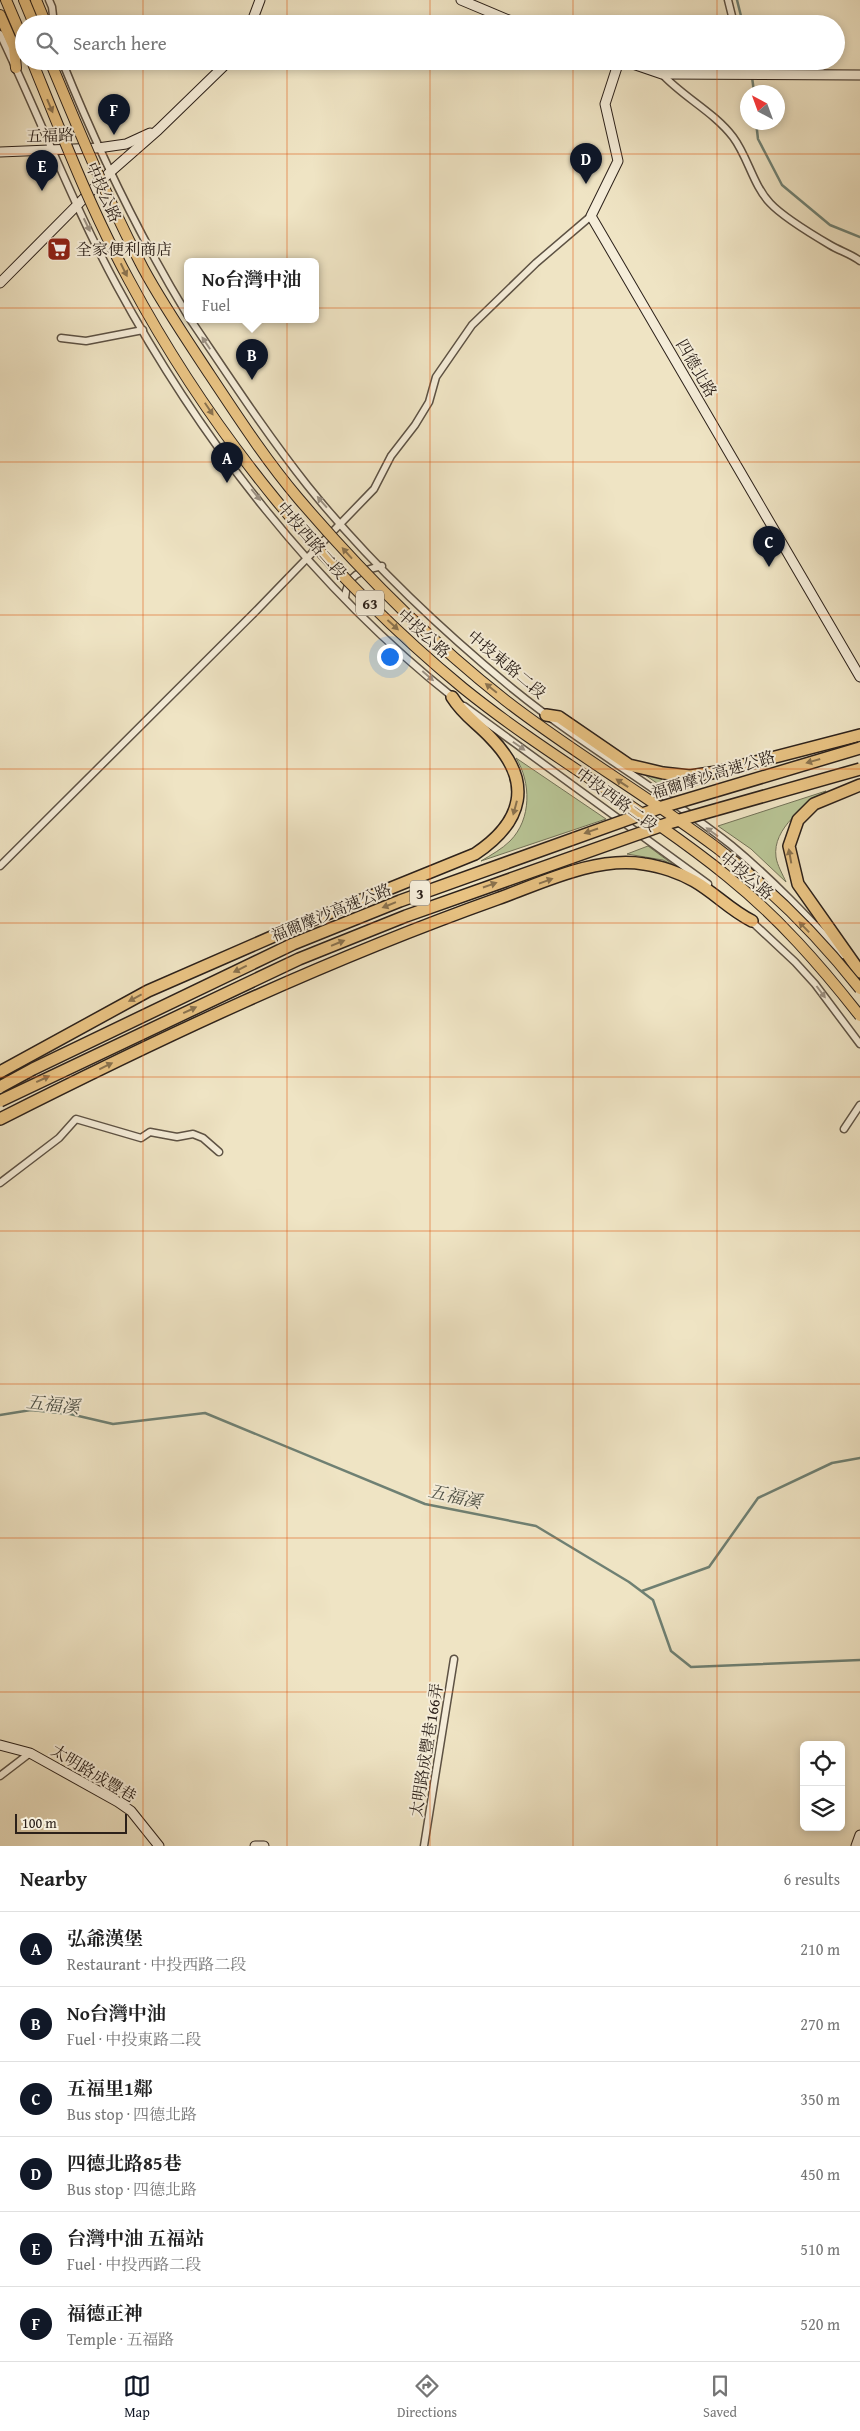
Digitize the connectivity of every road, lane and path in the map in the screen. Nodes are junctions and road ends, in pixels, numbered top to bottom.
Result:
1 (6, 0) edge
2 (24, 0) edge
3 (36, 0) edge
4 (49, 0) edge
5 (260, 0) edge
6 (461, 0) edge
7 (728, 0) edge
8 (0, 14) edge
9 (30, 15) edge
10 (42, 15) edge
11 (53, 15) edge
12 (254, 15) edge
13 (497, 15) edge
14 (732, 15) edge
15 (15, 30) edge
16 (0, 34) edge
17 (15, 38) edge
18 (15, 66) edge
19 (17, 70) edge
20 (36, 70) edge
21 (54, 70) edge
22 (66, 70) edge
23 (220, 70) edge
24 (616, 70) edge
25 (650, 70) edge
26 (743, 70) edge
27 (662, 74) junction
28 (744, 74) junction
29 (860, 75) edge
30 (158, 130) junction
31 (98, 148) junction
32 (51, 149) junction
33 (0, 152) edge
34 (109, 173) junction
35 (77, 204) junction
36 (591, 216) junction
37 (860, 261) edge
38 (0, 282) edge
39 (184, 309) edge
40 (193, 323) edge
41 (143, 330) junction
42 (61, 338) dead end
43 (341, 524) junction
44 (308, 558) junction
45 (382, 566) junction
46 (345, 598) junction
47 (860, 678) edge
48 (452, 697) junction
49 (546, 715) junction
50 (860, 735) edge
51 (860, 748) edge
52 (860, 769) edge
53 (860, 785) edge
54 (0, 866) edge
55 (752, 921) junction
56 (860, 973) edge
57 (860, 989) edge
58 (860, 1016) edge
59 (860, 1044) edge
60 (0, 1072) edge
61 (0, 1087) edge
62 (0, 1101) edge
63 (860, 1105) edge
64 (0, 1119) edge
65 (844, 1129) dead end
66 (219, 1152) dead end
67 (0, 1183) edge
68 (454, 1659) dead end
69 (0, 1745) edge
70 (30, 1753) junction
71 (0, 1776) edge
72 (860, 1836) edge
73 (159, 1846) edge
74 (255, 1846) edge
75 (264, 1846) edge
76 (424, 1846) edge
77 (856, 1846) edge

1 - 15 main road
2 - 9 main road
3 - 10 main road
4 - 11 street
5 - 12 street
6 - 13 street
7 - 14 street
8 - 17 main road
16 - 18 street, 中投西路二段
19 - 32 street, 中投西路二段
20 -> 58 main road, 中投公路 / 63, bridge
57 -> 21 main road, 中投公路 / 63, bridge
22 - 31 street, 中投東路二段
23 - 30 street, 五福路
24 - 36 street
25 - 27 street
26 - 28 street
27 - 28 street
27 - 37 street
28 - 29 street
30 - 31 street, 五福路
30 - 34 street, 五福路
31 - 32 street, 五福路
31 - 34 street, 中投東路二段
32 - 33 street, 五福路
32 - 35 street, 中投西路二段
34 - 35 street, 五福路
34 - 39 street, 中投東路二段
35 - 38 street, 五福路
35 -> 41 street, 中投西路二段
36 - 43 street
36 - 47 street, 四德北路
43 -> 40 street, 中投東路二段
41 - 42 street
41 -> 44 street, 中投西路二段
43 - 44 street
43 - 45 street, 中投東路二段
44 - 46 street, 中投西路二段
44 - 54 street
45 - 46 street
45 - 49 street, 中投東路二段
46 -> 48 street, 中投西路二段
48 -> 55 street, 中投西路二段
48 -> 60 highway
49 - 50 highway
56 -> 49 street, 中投東路二段
51 -> 61 highway, 福爾摩沙高速公路 / 3, bridge
62 -> 52 highway, 福爾摩沙高速公路 / 3, bridge
56 -> 53 highway
55 -> 59 street, 中投西路二段
64 -> 55 highway
63 - 65 street
66 - 67 street
68 - 76 street, 太明路成豐巷166弄
69 - 70 street, 太明路成豐巷
70 - 71 street
70 - 73 street, 太明路成豐巷
72 - 77 street
74 - 75 street

